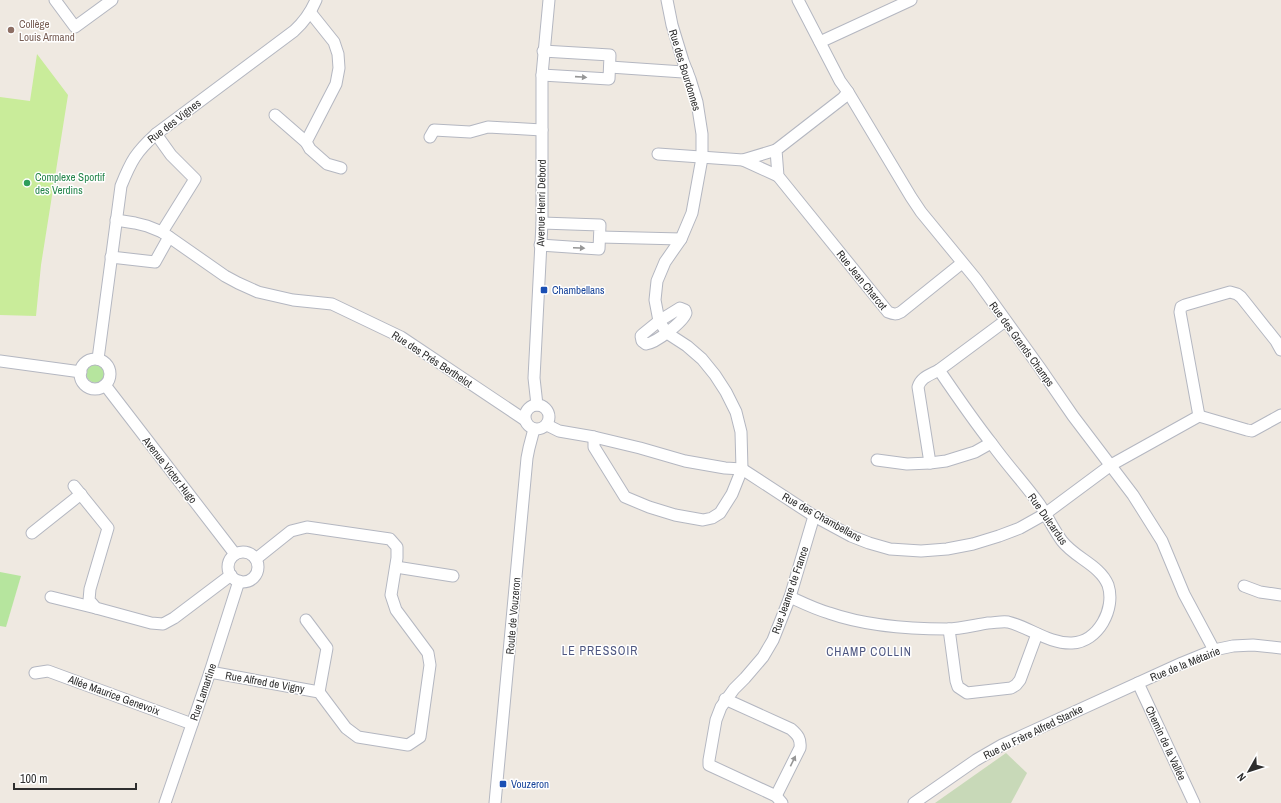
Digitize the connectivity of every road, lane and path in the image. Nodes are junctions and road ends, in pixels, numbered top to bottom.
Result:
1 (55, 0) edge
2 (112, 0) edge
3 (316, 0) edge
4 (549, 0) edge
5 (667, 0) edge
6 (798, 0) edge
7 (911, 0) edge
8 (310, 12) junction
9 (820, 42) junction
10 (543, 51) junction
11 (610, 67) junction
12 (687, 71) junction
13 (542, 75) junction
14 (848, 92) junction
15 (275, 115) dead end
16 (542, 130) junction
17 (156, 134) junction
18 (430, 137) dead end
19 (306, 142) junction
20 (776, 150) junction
21 (658, 154) dead end
22 (702, 158) junction
23 (744, 160) junction
24 (341, 168) dead end
25 (778, 176) junction
26 (116, 220) junction
27 (542, 223) junction
28 (166, 235) junction
29 (600, 237) junction
30 (681, 239) junction
31 (540, 245) junction
32 (111, 257) junction
33 (962, 263) junction
34 (659, 321) junction
35 (1005, 321) junction
36 (667, 333) junction
37 (1280, 347) edge
38 (98, 359) junction
39 (0, 361) edge
40 (939, 370) junction
41 (81, 372) junction
42 (105, 385) junction
43 (537, 405) junction
44 (1281, 415) edge
45 (1199, 416) junction
46 (525, 420) junction
47 (547, 425) junction
48 (534, 429) junction
49 (594, 437) junction
50 (991, 443) junction
51 (877, 460) dead end
52 (930, 463) junction
53 (1110, 465) junction
54 (742, 469) junction
55 (1045, 514) junction
56 (814, 516) junction
57 (32, 533) dead end
58 (235, 554) junction
59 (256, 559) junction
60 (396, 567) junction
61 (453, 576) dead end
62 (235, 578) junction
63 (1244, 586) dead end
64 (1281, 594) edge
65 (51, 597) dead end
66 (790, 598) junction
67 (96, 608) junction
68 (306, 620) dead end
69 (949, 629) junction
70 (1038, 634) junction
71 (1281, 648) edge
72 (1214, 650) junction
73 (210, 672) junction
74 (35, 673) dead end
75 (1138, 683) junction
76 (320, 692) junction
77 (726, 699) junction
78 (192, 724) junction
79 (779, 800) edge
80 (165, 803) edge
81 (495, 803) edge
82 (914, 803) edge
83 (1194, 803) edge

1 - 2 street
3 - 8 street, Rue des Vignes
4 - 10 street, Avenue Henri Debord
5 - 12 street, Rue des Bourdonnes
6 - 9 street, Rue des Grands Champs
7 - 9 street
8 - 17 street, Rue des Vignes
8 - 19 street
9 - 14 street, Rue des Grands Champs
10 - 11 street
10 - 13 street, Avenue Henri Debord
11 - 12 street
13 -> 11 street
12 - 22 street, Rue des Bourdonnes
13 - 16 street, Avenue Henri Debord
14 - 20 street, Rue Jean Charcot
14 - 33 street, Rue des Grands Champs
15 - 19 street
16 - 18 street
16 - 27 street, Avenue Henri Debord
17 - 26 street, Rue des Vignes
17 - 28 street
19 - 24 street
20 - 23 street, Rue Jean Charcot
20 - 25 street
21 - 22 street, Rue Jean Charcot
22 - 23 street, Rue Jean Charcot
22 - 30 street, Rue des Bourdonnes
23 - 25 street, Rue Jean Charcot
25 - 33 street, Rue Jean Charcot
26 - 28 street, Rue des Prés Berthelot
26 - 32 street, Rue des Vignes
27 - 29 street
27 - 31 street, Avenue Henri Debord
28 - 32 street
28 - 46 street, Rue des Prés Berthelot
29 - 30 street
31 -> 29 street
30 - 34 street, Rue des Bourdonnes
31 - 43 street, Avenue Henri Debord
32 - 38 street, Rue des Vignes
33 - 35 street, Rue des Grands Champs
34 - 36 street, Rue des Bourdonnes
34 - 36 street
34 - 36 street
35 - 40 street
35 - 53 street, Rue des Grands Champs
36 - 54 street, Rue des Bourdonnes
37 - 45 street
38 - 41 street
38 - 42 street
39 - 41 street
40 - 50 street, Rue Dulcardus
40 - 52 street
41 - 42 street
42 - 58 street, Avenue Victor Hugo
43 - 46 street
43 - 47 street
44 - 45 street
45 - 53 street, Rue des Chambellans
46 - 48 street
47 - 48 street
47 - 49 street, Rue des Chambellans
48 - 81 street, Route de Vouzeron
49 - 54 street, Rue des Chambellans
49 - 54 street
50 - 52 street
50 - 55 street, Rue Dulcardus
51 - 52 street
53 - 55 street, Rue des Chambellans
53 - 72 street, Rue des Grands Champs
54 - 56 street, Rue des Chambellans
55 - 56 street, Rue des Chambellans
55 - 70 street, Rue Dulcardus
56 - 66 street, Rue Jeanne de France
57 - 67 street
58 - 59 street
58 - 62 street
59 - 60 street, Rue Alfred de Vigny
59 - 62 street
60 - 61 street
60 - 76 street, Rue Alfred de Vigny
62 - 67 street
62 - 73 street, Rue Lamartine
63 - 64 street
65 - 67 street
66 - 69 street, Rue Dulcardus
66 - 77 street, Rue Jeanne de France
68 - 76 street, Rue Alfred de Vigny
69 - 70 street, Rue Dulcardus
69 - 70 street
71 - 72 street, Rue de la Métairie
72 - 75 street, Rue de la Métairie
73 - 76 street, Rue Alfred de Vigny
73 - 78 street, Rue Lamartine
74 - 78 street, Allée Maurice Genevoix
75 - 82 street, Rue du Frère Alfred Stanke
75 - 83 street, Chemin de la Vallée
77 - 79 street, Rue Jeanne de France
79 -> 77 street
78 - 80 street, Rue Lamartine

